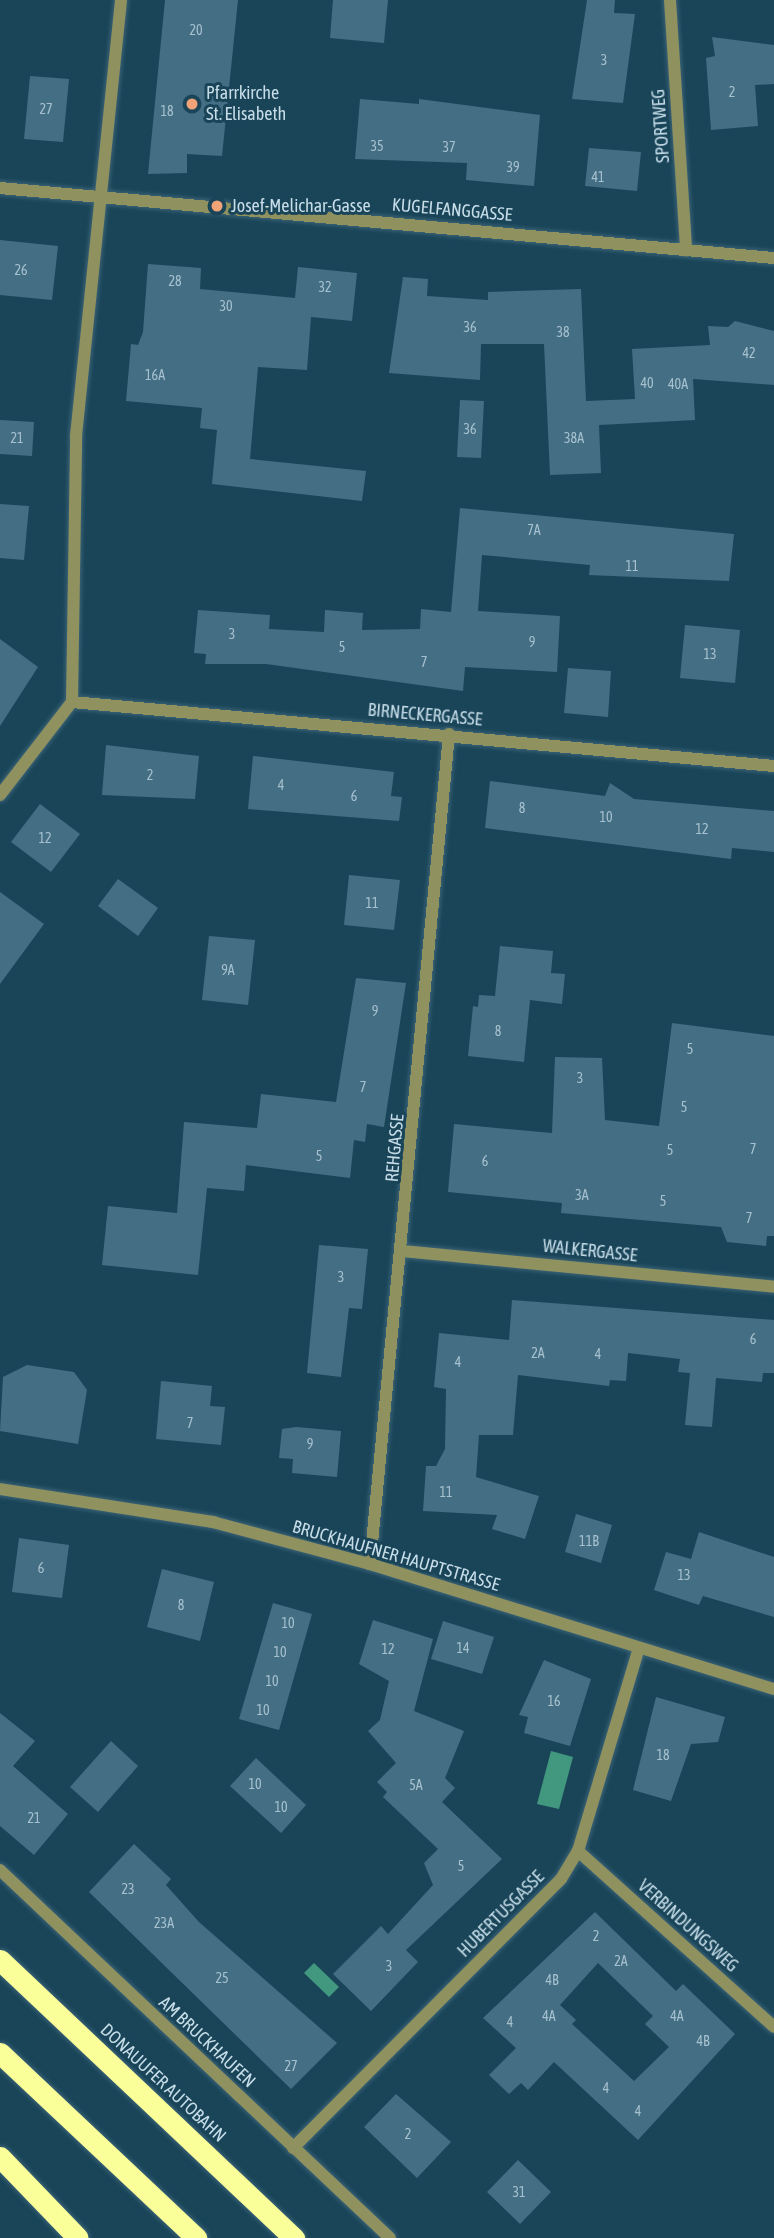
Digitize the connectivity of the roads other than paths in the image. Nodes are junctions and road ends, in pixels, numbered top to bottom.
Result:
1 (121, 0) edge
2 (670, 0) edge
3 (0, 188) edge
4 (102, 197) junction
5 (686, 250) junction
6 (774, 258) edge
7 (72, 702) junction
8 (449, 734) junction
9 (774, 766) edge
10 (0, 796) edge
11 (403, 1251) junction
12 (774, 1287) edge
13 (0, 1489) edge
14 (370, 1564) junction
15 (639, 1648) junction
16 (774, 1689) edge
17 (578, 1851) junction
18 (0, 1870) edge
19 (0, 1960) edge
20 (774, 2026) edge
21 (0, 2053) edge
22 (293, 2148) junction
23 (0, 2157) edge
24 (78, 2238) edge
25 (196, 2238) edge
26 (294, 2238) edge
27 (390, 2238) edge

1 - 4 street
2 - 5 street, SPORTWEG
3 - 4 street, KUGELFANGGASSE
4 - 5 street, KUGELFANGGASSE
4 - 7 street
5 - 6 street, KUGELFANGGASSE
7 - 8 street, BIRNECKERGASSE
7 - 10 street
8 - 9 street, BIRNECKERGASSE
8 - 11 street, REHGASSE
11 - 12 street, WALKERGASSE
11 - 14 street, REHGASSE
13 - 14 street, BRUCKHAUFNER HAUPTSTRASSE
14 - 15 street, BRUCKHAUFNER HAUPTSTRASSE
15 - 16 street, BRUCKHAUFNER HAUPTSTRASSE
15 - 17 street, HUBERTUSGASSE
17 - 20 street, VERBINDUNGSWEG
17 - 22 street, HUBERTUSGASSE
18 - 22 street, AM BRUCKHAUFEN
19 - 26 highway, DONAUUFER AUTOBAHN
21 - 25 highway
22 - 27 street, AM BRUCKHAUFEN
23 - 24 highway

